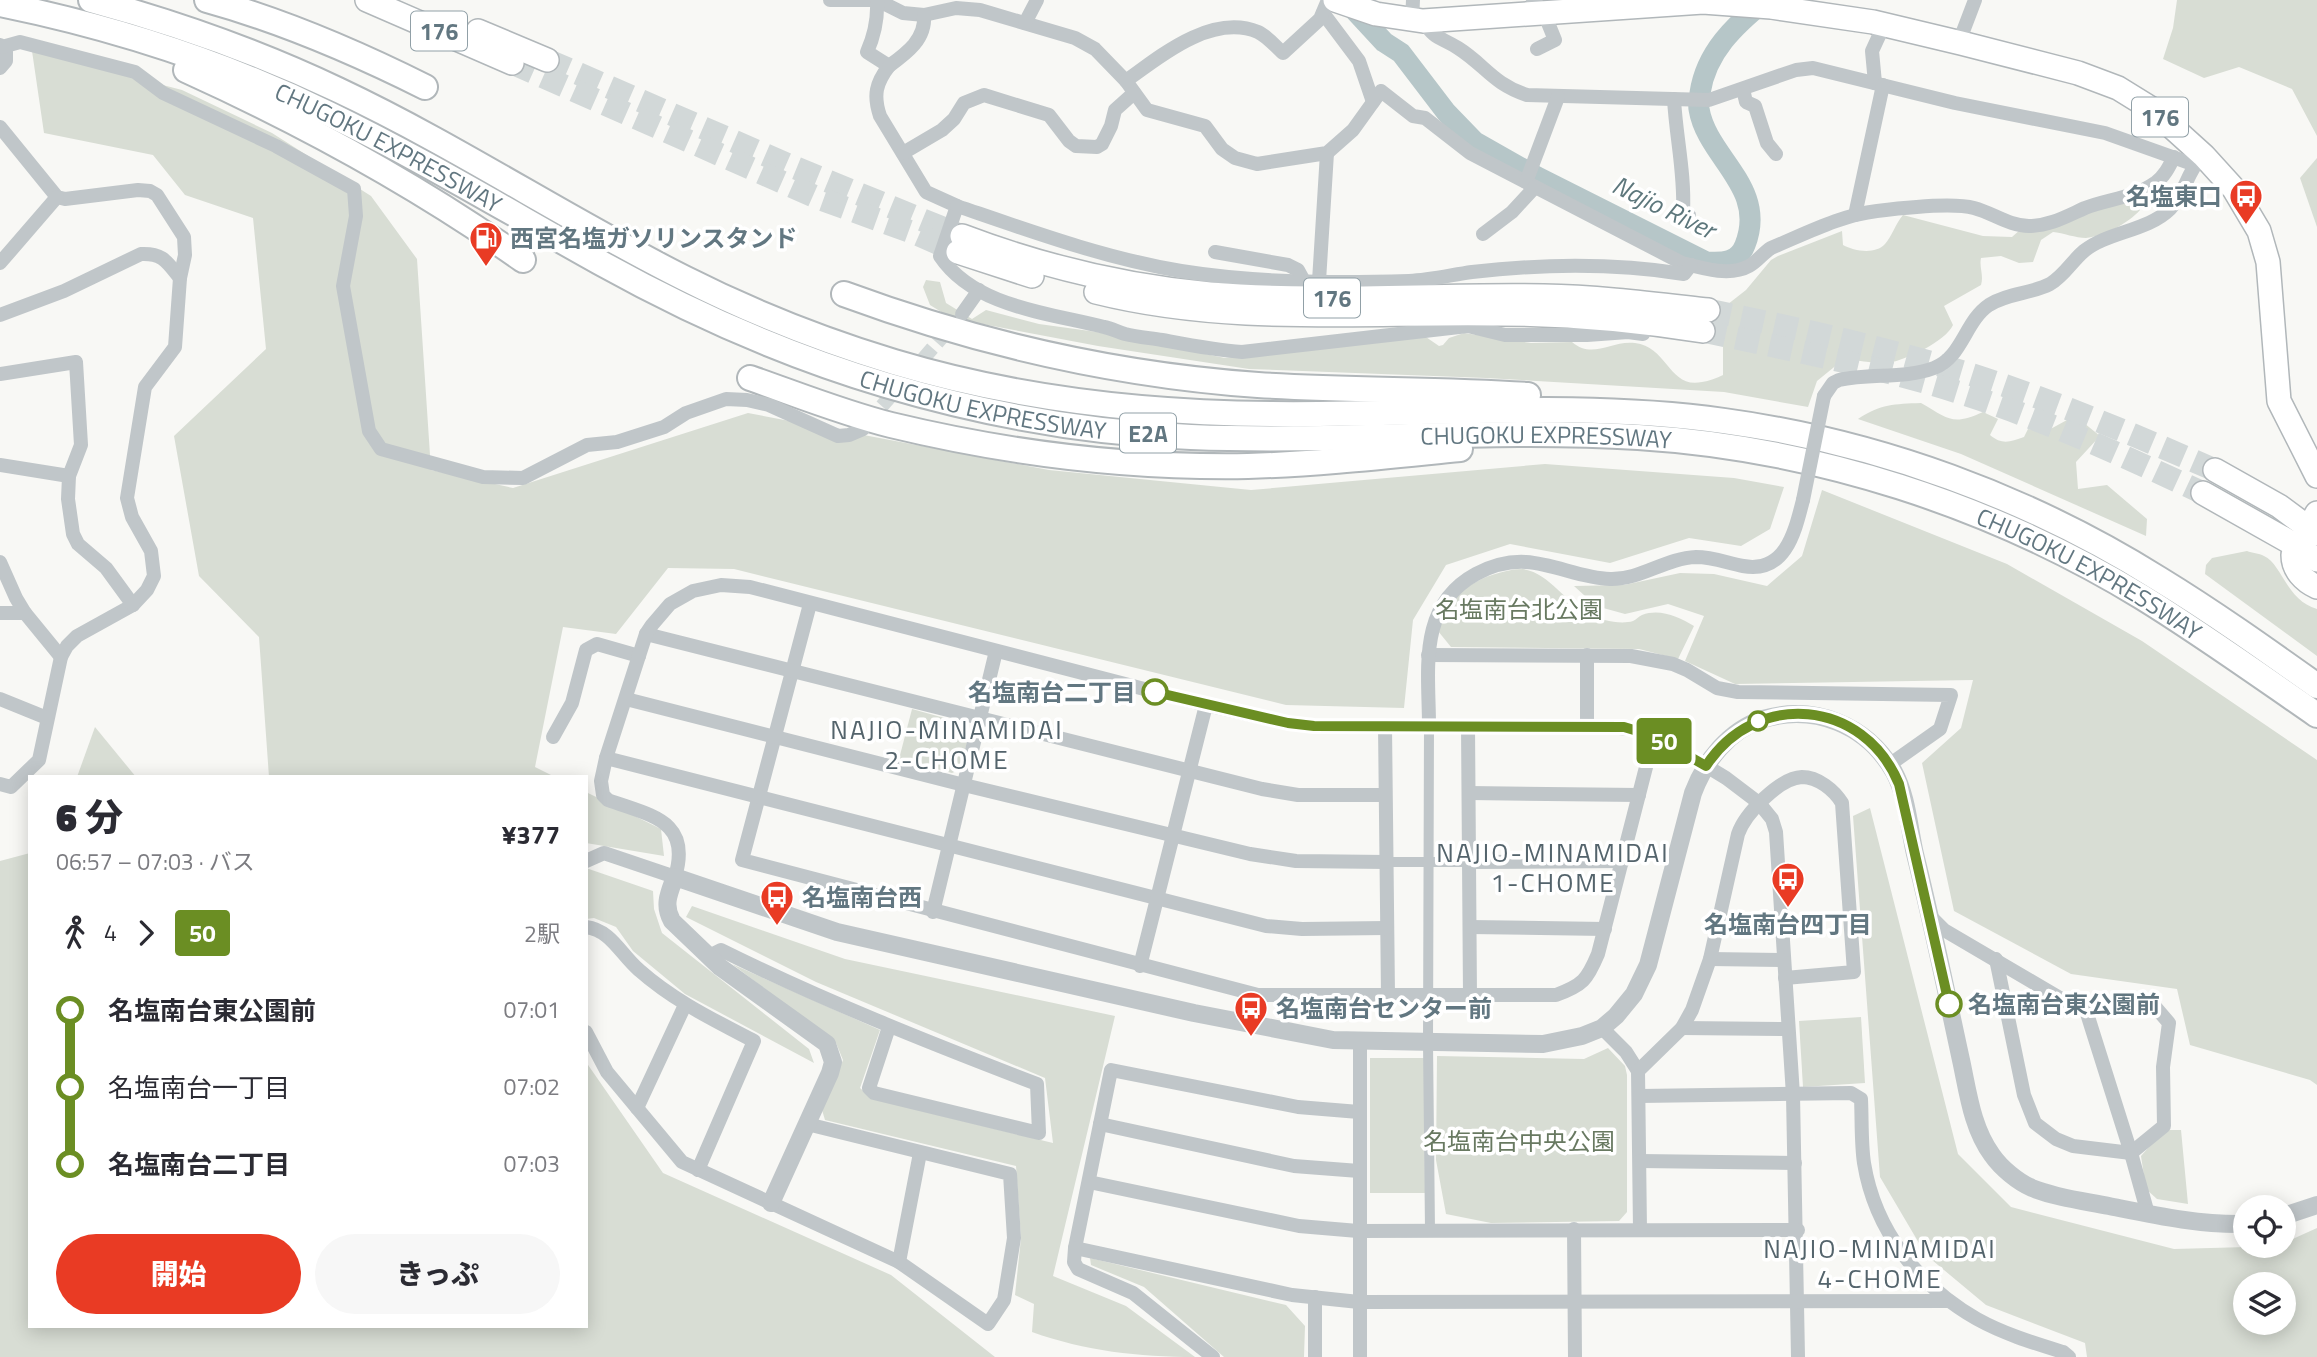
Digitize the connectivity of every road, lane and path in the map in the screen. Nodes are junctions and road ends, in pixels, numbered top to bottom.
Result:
1 (91, 0) edge
2 (207, 0) edge
3 (367, 0) edge
4 (404, 0) edge
5 (830, 0) edge
6 (876, 0) edge
7 (1037, 0) edge
8 (1975, 0) edge
9 (1703, 1) edge
10 (0, 4) edge
11 (1328, 4) edge
12 (1815, 6) edge
13 (1539, 7) edge
14 (38, 12) junction
15 (1416, 14) edge
16 (924, 15) junction
17 (1025, 23) junction
18 (1884, 25) junction
19 (1959, 42) junction
20 (1, 46) edge
21 (1537, 49) dead end
22 (547, 60) tunnel mouth
23 (512, 62) tunnel mouth
24 (889, 66) junction
25 (0, 68) edge
26 (1880, 84) junction
27 (425, 87) dead end
28 (1130, 87) junction
29 (1743, 89) junction
30 (1558, 97) junction
31 (1674, 99) junction
32 (1373, 102) junction
33 (0, 127) edge
34 (5, 144) edge
35 (903, 153) junction
36 (1327, 153) junction
37 (1776, 154) dead end
38 (2174, 157) junction
39 (2199, 160) junction
40 (1530, 184) junction
41 (57, 197) junction
42 (957, 206) junction
43 (1689, 215) dead end
44 (1856, 215) junction
45 (1483, 234) dead end
46 (960, 244) tunnel mouth
47 (1215, 253) dead end
48 (523, 260) dead end
49 (0, 263) edge
50 (1691, 265) junction
51 (180, 278) junction
52 (1312, 281) junction
53 (979, 290) junction
54 (844, 294) dead end
55 (962, 314) tunnel mouth
56 (0, 315) edge
57 (1703, 327) joint
58 (0, 374) edge
59 (750, 378) dead end
60 (863, 429) tunnel mouth
61 (1794, 432) junction
62 (1642, 437) junction
63 (0, 465) edge
64 (2216, 470) tunnel mouth
65 (69, 476) junction
66 (2317, 476) edge
67 (2203, 493) tunnel mouth
68 (2311, 530) edge
69 (2317, 560) edge
70 (0, 562) edge
71 (2317, 587) edge
72 (810, 604) junction
73 (133, 605) junction
74 (0, 613) edge
75 (25, 613) junction
76 (646, 634) junction
77 (996, 651) junction
78 (1429, 655) junction
79 (639, 656) junction
80 (1587, 656) junction
81 (61, 657) junction
82 (792, 670) junction
83 (2317, 686) edge
84 (0, 699) edge
85 (626, 699) junction
86 (1206, 705) junction
87 (2317, 715) edge
88 (47, 718) junction
89 (980, 719) junction
90 (1385, 726) junction
91 (1429, 726) junction
92 (1468, 726) junction
93 (1587, 726) junction
94 (1654, 736) junction
95 (553, 737) dead end
96 (774, 738) junction
97 (607, 758) junction
98 (1889, 765) junction
99 (1706, 766) junction
100 (1188, 772) junction
101 (0, 784) edge
102 (964, 785) junction
103 (1469, 793) junction
104 (1385, 795) junction
105 (1639, 795) junction
106 (758, 797) junction
107 (1759, 803) junction
108 (1171, 837) junction
109 (948, 845) junction
110 (588, 860) edge
111 (1623, 861) junction
112 (1386, 862) junction
113 (1429, 862) junction
114 (1470, 862) junction
115 (675, 877) junction
116 (1156, 899) junction
117 (933, 912) junction
118 (1930, 916) junction
119 (1470, 927) junction
120 (588, 928) edge
121 (1386, 928) junction
122 (1605, 929) junction
123 (709, 956) junction
124 (1710, 959) junction
125 (1996, 959) junction
126 (1783, 960) junction
127 (1140, 966) junction
128 (1785, 978) junction
129 (1388, 995) junction
130 (1429, 996) junction
131 (1470, 996) junction
132 (2084, 1004) junction
133 (685, 1005) junction
134 (889, 1027) junction
135 (1602, 1028) junction
136 (1682, 1028) junction
137 (1788, 1029) junction
138 (588, 1036) edge
139 (1360, 1042) junction
140 (1428, 1043) junction
141 (1639, 1071) junction
142 (1793, 1095) junction
143 (1640, 1096) junction
144 (637, 1108) junction
145 (1359, 1112) junction
146 (807, 1124) junction
147 (1100, 1124) junction
148 (920, 1153) junction
149 (2131, 1153) junction
150 (1640, 1161) junction
151 (1795, 1163) junction
152 (698, 1170) junction
153 (1359, 1171) junction
154 (1089, 1182) junction
155 (771, 1203) junction
156 (2317, 1205) edge
157 (2296, 1212) edge
158 (2148, 1214) junction
159 (2233, 1224) edge
160 (1574, 1229) junction
161 (1430, 1230) junction
162 (1640, 1230) junction
163 (1798, 1230) junction
164 (1358, 1231) junction
165 (1075, 1248) junction
166 (899, 1262) junction
167 (1315, 1297) junction
168 (1799, 1300) junction
169 (1949, 1301) junction
170 (1359, 1302) junction
171 (1575, 1302) junction
172 (2036, 1351) edge
173 (1356, 1354) edge
174 (1213, 1357) edge
175 (1315, 1357) edge
176 (1575, 1357) edge
177 (1798, 1357) edge
178 (2068, 1357) edge

1 - 61 highway, CHUGOKU EXPRESSWAY / E2A
2 - 27 highway
3 - 23 highway, 176
4 - 22 highway, 176
5 - 6 street
7 - 17 street
8 - 19 street
9 - 12 highway, 176
9 - 13 highway, 176
10 - 14 highway, CHUGOKU EXPRESSWAY / E2A
11 - 15 highway, 176
11 - 28 street
11 - 32 street
12 - 18 highway, 176
13 - 15 highway, 176
13 - 21 street
14 - 48 highway
14 - 62 highway, CHUGOKU EXPRESSWAY / E2A
15 - 30 street
16 - 17 street
16 - 24 street
16 - 24 street
17 - 28 street
18 - 19 highway, 176
18 - 26 street
19 - 39 highway, 176
20 - 25 street
20 - 60 street
24 - 35 street
26 - 29 street
26 - 38 street
26 - 44 street
28 - 35 street
28 - 36 street
29 - 31 street
29 - 37 street
30 - 31 street
30 - 40 street
31 - 43 street
32 - 36 street
32 - 40 street
33 - 34 street
34 - 41 street
35 - 42 street
36 - 52 street
38 - 39 street
38 - 44 street
39 - 66 highway, 176
39 - 78 street, bridge
40 - 45 street
40 - 50 street
41 - 49 street
41 - 51 street
42 - 52 street
42 - 53 street
44 - 50 street
46 - 57 highway, 176
47 - 52 street
50 - 52 street
51 - 56 street
51 - 73 street
53 - 55 street
53 - 57 street
54 - 61 highway
58 - 65 street
59 - 62 highway
61 - 83 highway, CHUGOKU EXPRESSWAY / E2A
62 - 87 highway, CHUGOKU EXPRESSWAY / E2A
63 - 65 street
64 - 68 highway
65 - 73 street
67 - 68 highway
68 - 69 highway
68 - 71 highway
70 - 75 street
72 - 76 street
72 - 77 street
72 - 82 street
73 - 81 street
74 - 75 street
75 - 81 street
76 - 79 street
76 - 82 street
77 - 86 street
77 - 89 street
78 - 80 street
78 - 91 street
79 - 85 street
79 - 95 street
80 - 93 street
80 - 98 street
81 - 88 street
82 - 89 street
82 - 96 street
84 - 88 street
85 - 96 street
85 - 97 street
86 - 90 street
86 - 100 street
88 - 101 street
89 - 100 street
89 - 102 street
90 - 91 street
90 - 104 street
91 - 92 street
91 - 113 street
92 - 93 street
92 - 103 street
93 - 94 street
94 - 99 street
94 - 105 street
96 - 102 street
96 - 106 street
97 - 106 street
97 - 115 street
98 - 99 street
98 - 118 street
99 - 107 street
99 - 135 street
100 - 104 street
100 - 108 street
102 - 108 street
102 - 109 street
103 - 105 street
103 - 114 street
104 - 112 street
105 - 111 street
106 - 109 street
106 - 117 street
107 - 124 street
107 - 126 street
107 - 128 street
108 - 112 street
108 - 116 street
109 - 116 street
109 - 117 street
110 - 115 street
111 - 114 street
111 - 122 street
112 - 113 street
112 - 121 street
113 - 114 street
113 - 130 street
114 - 119 street
115 - 123 street
115 - 139 street
116 - 121 street
116 - 127 street
117 - 127 street
118 - 125 street
118 - 158 street
119 - 122 street
119 - 131 street
120 - 133 street
121 - 129 street
122 - 131 street
123 - 134 street
123 - 146 street
124 - 126 street
124 - 136 street
125 - 132 street
125 - 149 street
126 - 128 street
127 - 129 street
128 - 137 street
129 - 130 street
130 - 131 street
130 - 140 street
132 - 149 street
132 - 149 street
133 - 144 street
133 - 152 street
134 - 134 street
135 - 140 street
135 - 141 street
136 - 137 street
136 - 141 street
137 - 142 street
138 - 144 street
139 - 140 street
139 - 145 street
140 - 161 street
141 - 143 street
142 - 143 street
142 - 151 street
142 - 169 street
143 - 150 street
144 - 152 street
145 - 147 street
145 - 153 street
146 - 148 street
146 - 155 street
147 - 153 street
147 - 154 street
148 - 166 street
148 - 166 street
149 - 158 street
150 - 151 street
150 - 162 street
151 - 163 street
152 - 155 street
153 - 164 street
154 - 164 street
154 - 165 street
155 - 166 street
156 - 157 street
158 - 159 street
160 - 161 street
160 - 162 street
160 - 171 street
161 - 164 street
162 - 163 street
163 - 168 street
164 - 170 street
165 - 167 street
165 - 174 street
167 - 170 street
167 - 175 street
168 - 169 street
168 - 171 street
168 - 177 street
169 - 172 street
170 - 171 street
170 - 173 street
171 - 176 street
172 - 178 street

